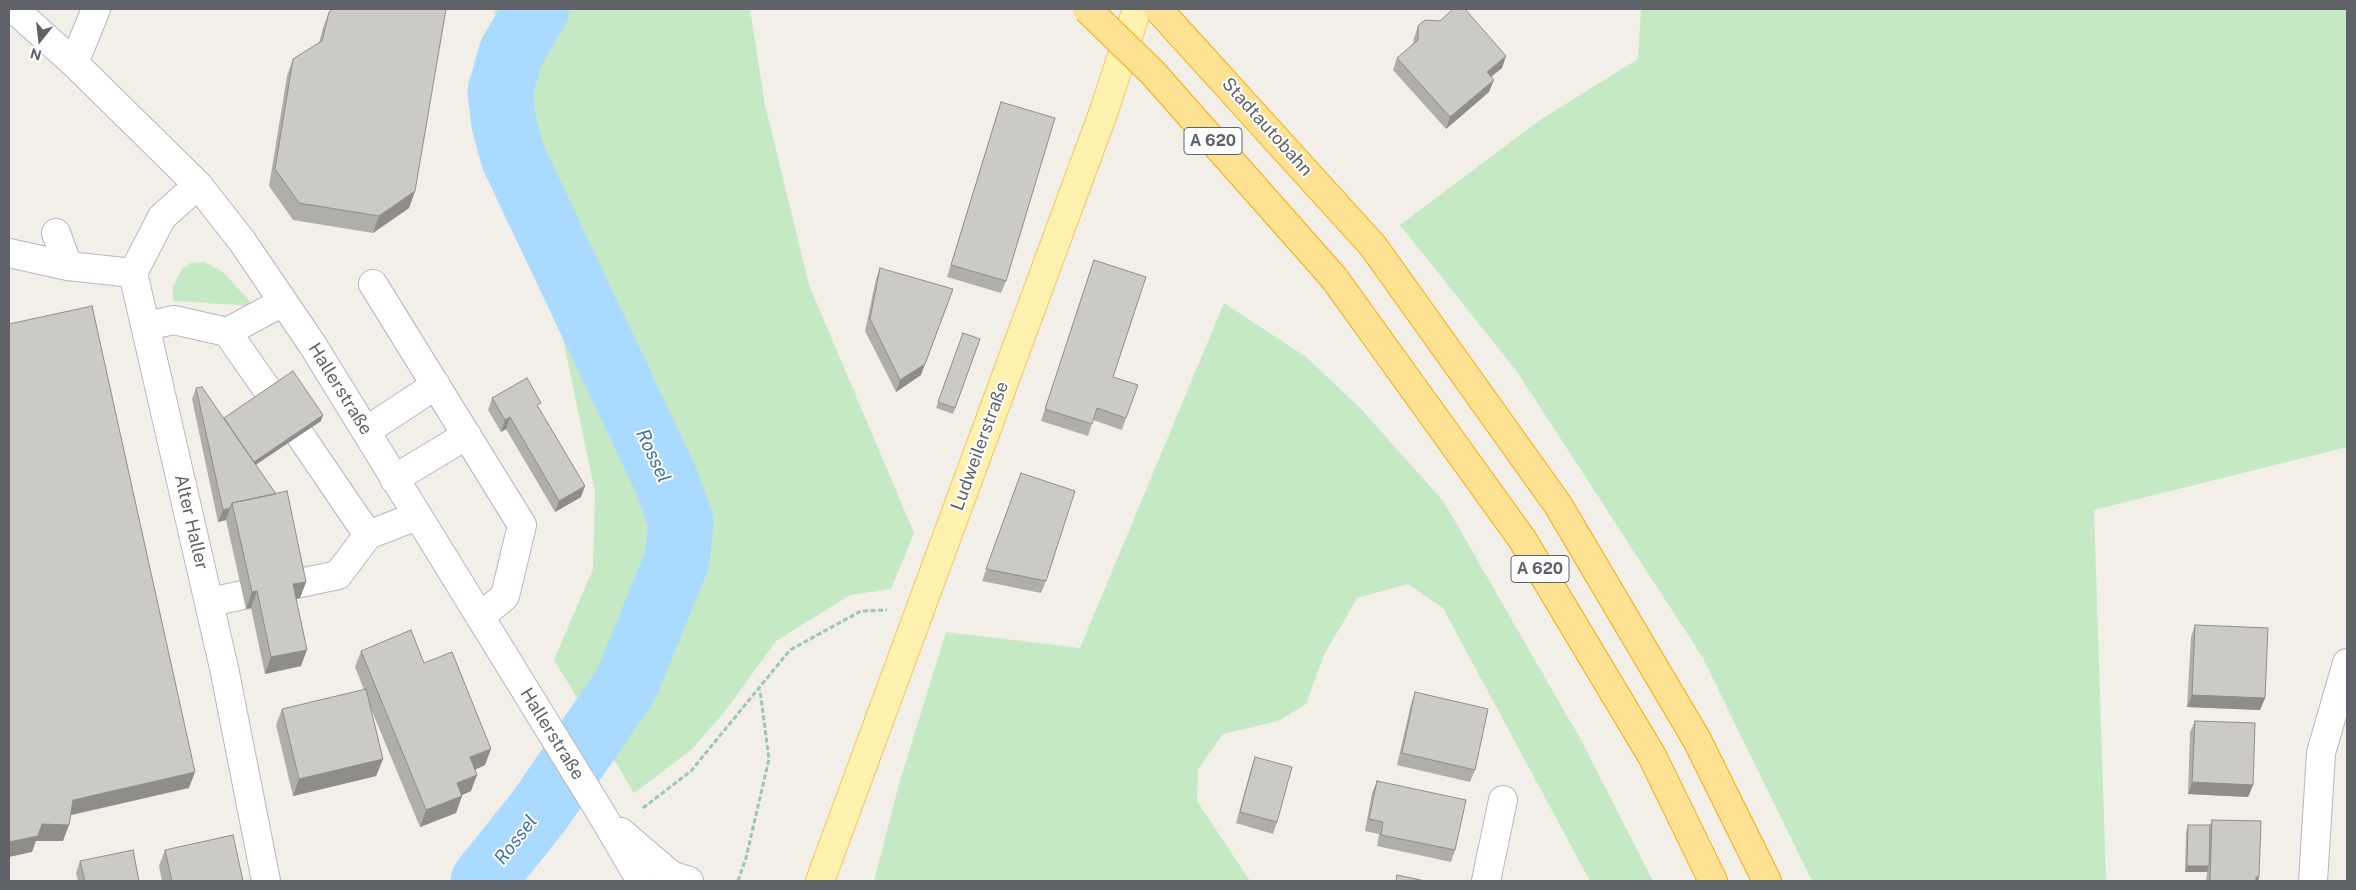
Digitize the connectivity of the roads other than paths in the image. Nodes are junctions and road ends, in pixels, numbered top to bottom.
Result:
1 (14, 9) edge
2 (96, 9) edge
3 (1088, 9) edge
4 (1137, 9) edge
5 (1158, 9) edge
6 (74, 63) junction
7 (198, 185) junction
8 (56, 233) dead end
9 (9, 252) edge
10 (68, 266) junction
11 (133, 273) junction
12 (373, 284) dead end
13 (284, 302) junction
14 (146, 326) junction
15 (227, 332) junction
16 (436, 385) junction
17 (269, 392) edge
18 (366, 431) junction
19 (300, 435) edge
20 (467, 435) junction
21 (394, 479) junction
22 (417, 516) junction
23 (368, 535) junction
24 (210, 602) junction
25 (480, 617) junction
26 (2347, 663) edge
27 (1503, 800) dead end
28 (610, 823) junction
29 (266, 881) edge
30 (641, 881) edge
31 (689, 881) edge
32 (820, 881) edge
33 (1486, 881) edge
34 (1712, 881) edge
35 (1767, 881) edge
36 (2313, 881) edge

1 - 6 street, Hallerstraße
2 - 6 street
3 - 34 highway, A 620, bridge
4 - 32 main road, Ludweilerstraße
5 - 35 highway, Stadtautobahn / A 620
6 - 7 street, Hallerstraße
7 - 11 street
7 - 13 street, Hallerstraße
8 - 10 street
9 - 10 street
10 - 11 street
11 - 14 street, Alter Haller
12 - 16 street
13 - 15 street
13 - 18 street, Hallerstraße
14 - 15 street
14 - 24 street, Alter Haller
15 - 17 street
16 - 18 street
16 - 20 street
18 - 21 street, Hallerstraße
19 - 23 street
20 - 21 street
20 - 25 street
21 - 22 street, Hallerstraße
22 - 23 street
22 - 25 street, Hallerstraße
23 - 24 street
24 - 29 street, Alter Haller
25 - 28 street, Hallerstraße
26 - 36 street
27 - 33 street
28 - 30 street, Hallerstraße
28 - 31 street, Hallerstraße

